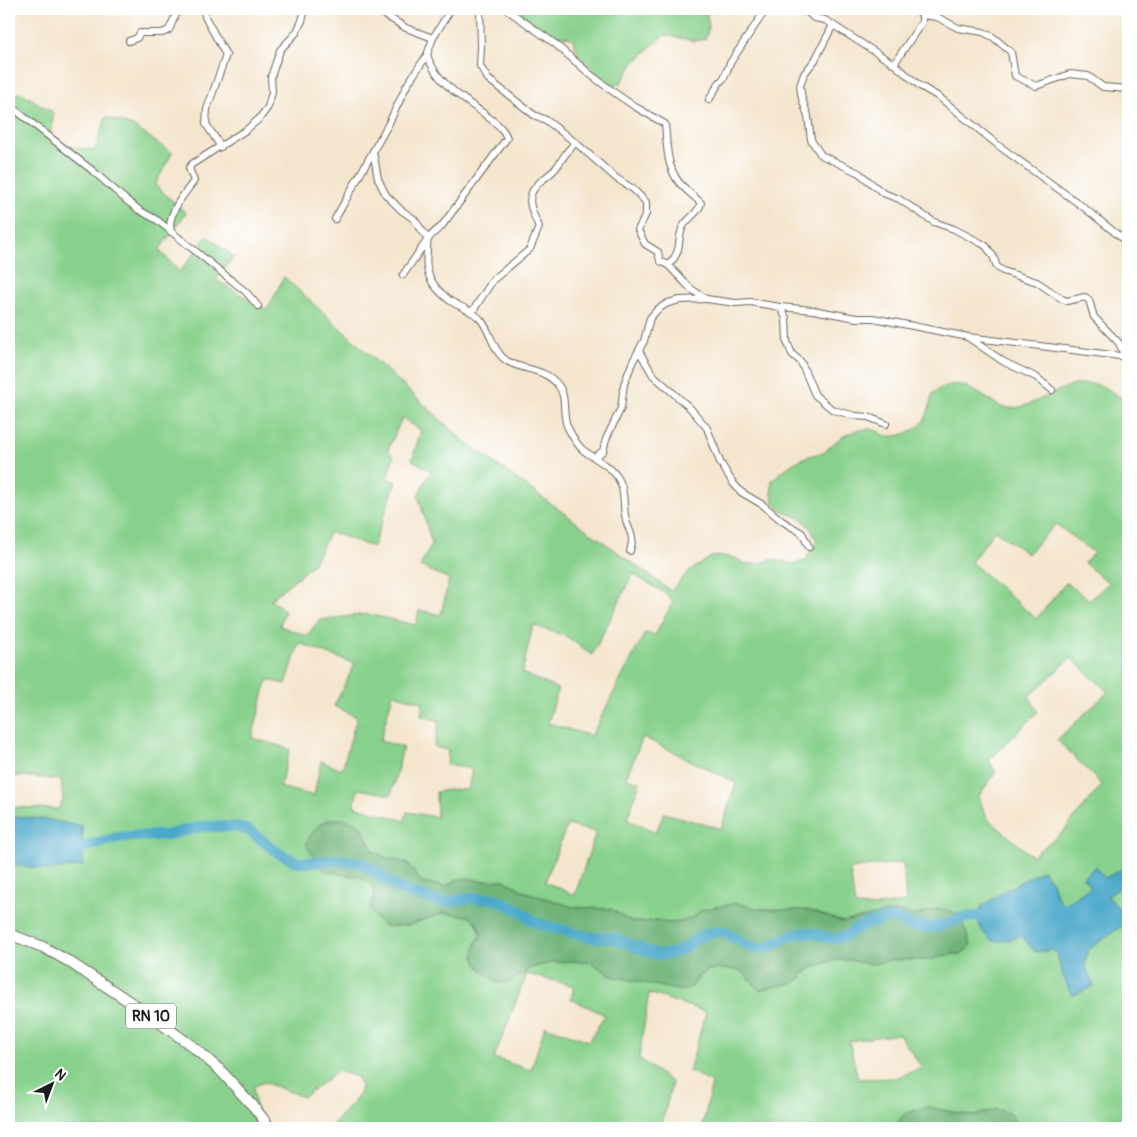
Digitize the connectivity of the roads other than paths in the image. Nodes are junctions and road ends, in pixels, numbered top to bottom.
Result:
1 (182, 9) edge
2 (204, 9) edge
3 (305, 9) edge
4 (375, 9) edge
5 (451, 9) edge
6 (480, 9) edge
7 (506, 9) edge
8 (766, 9) edge
9 (804, 9) edge
10 (916, 9) edge
11 (922, 15) junction
12 (833, 26) junction
13 (434, 38) junction
14 (129, 42) dead end
15 (427, 55) junction
16 (894, 64) junction
17 (1128, 89) edge
18 (709, 100) dead end
19 (9, 105) edge
20 (576, 143) junction
21 (221, 146) junction
22 (373, 151) junction
23 (335, 219) dead end
24 (171, 232) junction
25 (428, 239) junction
26 (1128, 243) edge
27 (668, 265) junction
28 (403, 275) dead end
29 (706, 299) junction
30 (258, 306) dead end
31 (780, 307) junction
32 (472, 312) junction
33 (968, 337) junction
34 (639, 351) junction
35 (1126, 357) edge
36 (1052, 390) dead end
37 (886, 424) dead end
38 (595, 456) junction
39 (809, 547) dead end
40 (630, 551) dead end
41 (9, 934) edge
42 (270, 1128) edge

1 - 14 street
2 - 21 street
3 - 21 street
4 - 13 street
5 - 13 street
6 - 20 street
7 - 27 street
8 - 18 street
9 - 12 street
10 - 11 street
11 - 16 street
11 - 17 street
12 - 16 street
12 - 35 street
13 - 15 street
15 - 22 street
15 - 25 street
16 - 26 street
19 - 24 street
20 - 27 street
20 - 32 street
21 - 24 street
22 - 23 street
22 - 25 street
24 - 30 street
25 - 28 street
25 - 32 street
27 - 29 street
29 - 31 street
29 - 34 street
31 - 33 street
31 - 37 street
32 - 38 street
33 - 35 street
33 - 36 street
34 - 38 street
34 - 39 street
38 - 40 street
41 - 42 main road, RN 10

